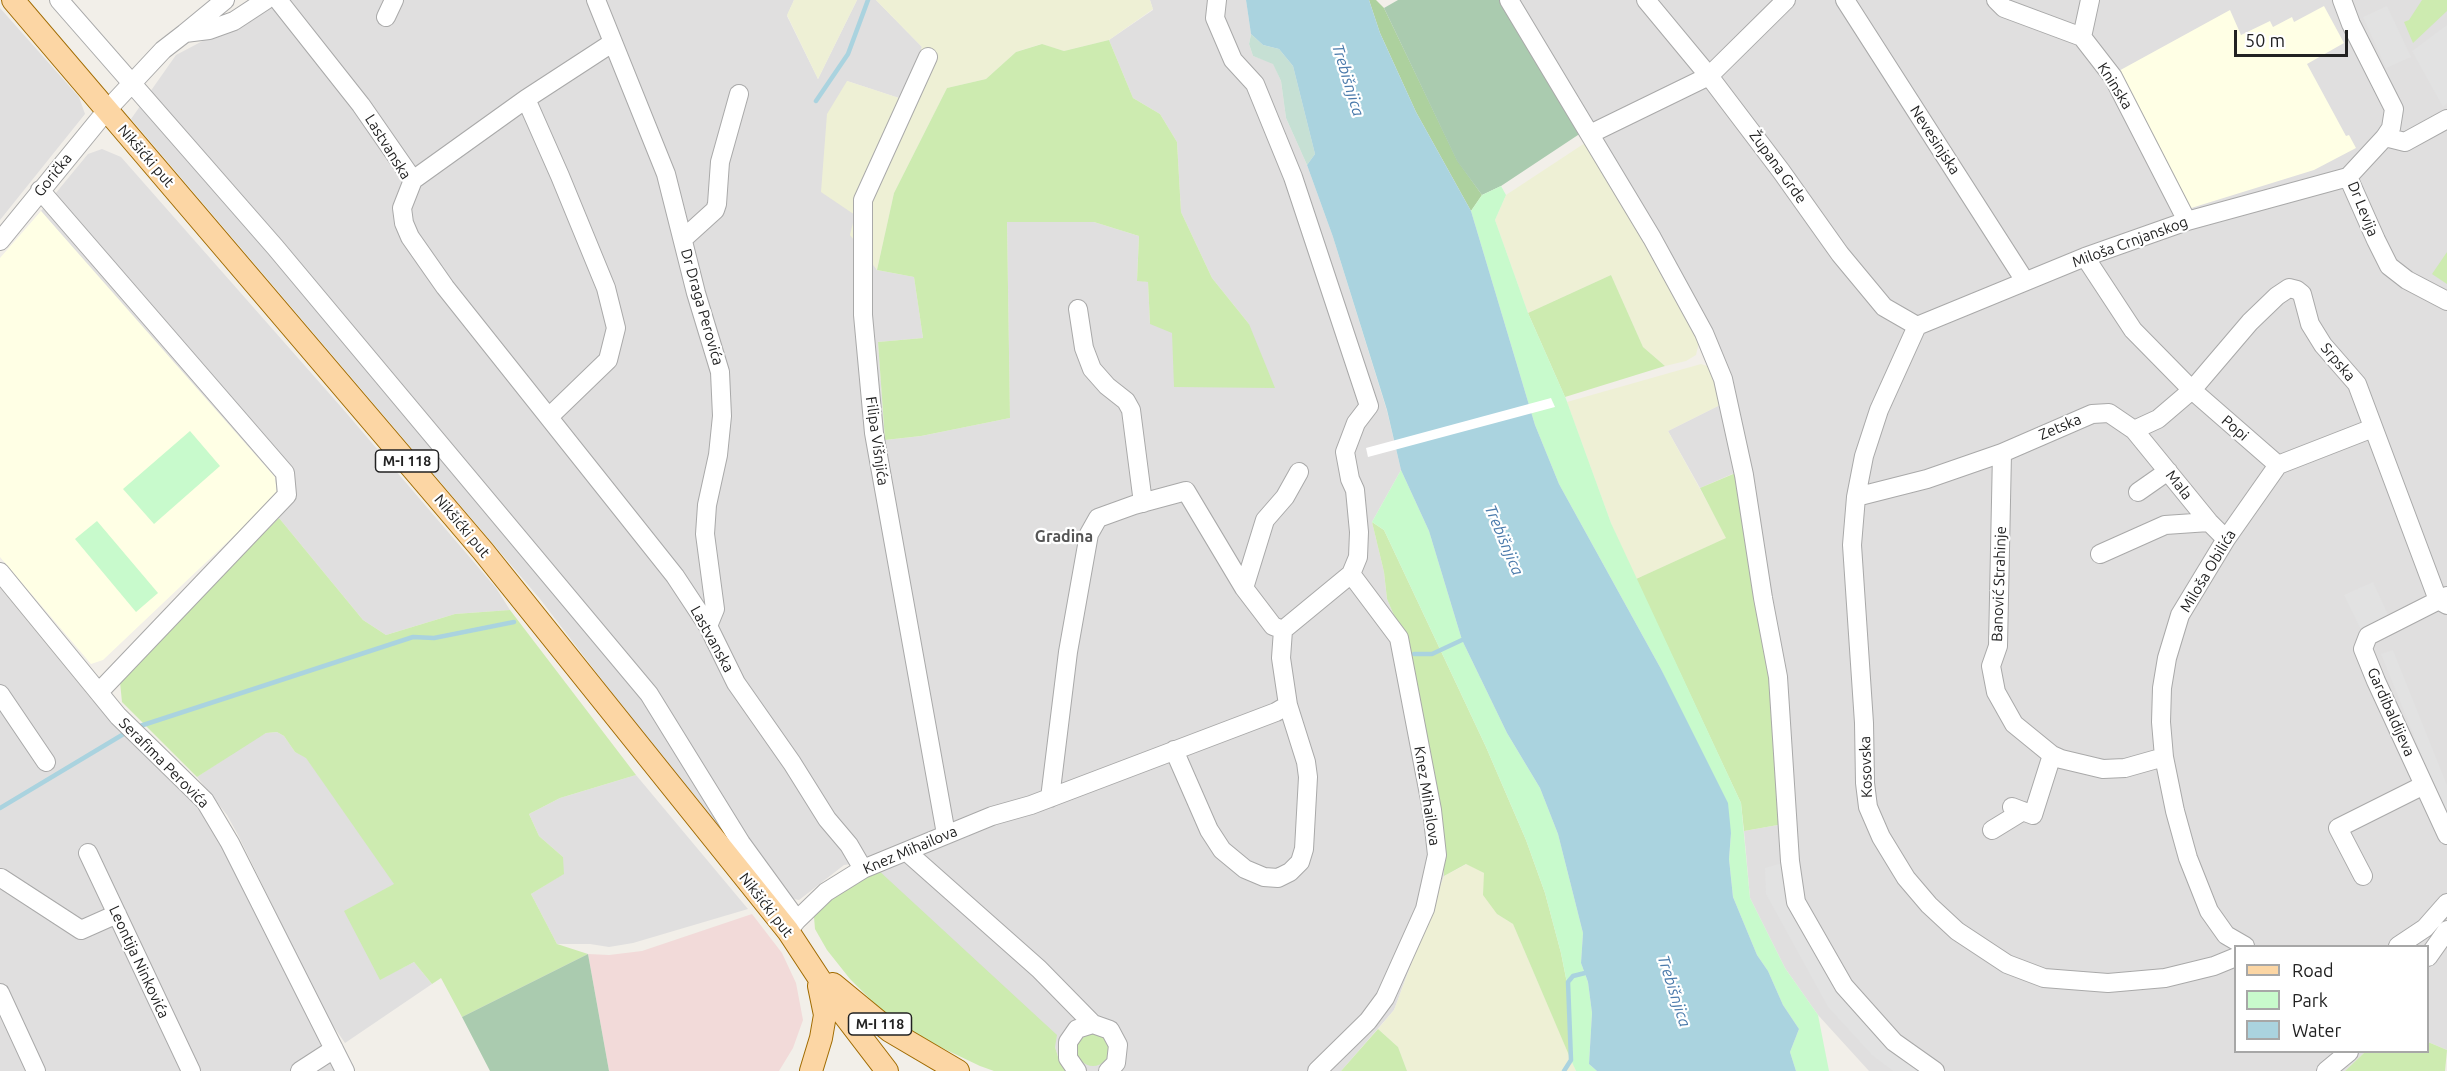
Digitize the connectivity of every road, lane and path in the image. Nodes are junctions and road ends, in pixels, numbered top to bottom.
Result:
1 (13, 0) edge
2 (60, 0) edge
3 (225, 0) edge
4 (266, 0) edge
5 (278, 0) edge
6 (394, 0) edge
7 (596, 0) edge
8 (1217, 0) edge
9 (1509, 0) edge
10 (1646, 0) edge
11 (1786, 0) edge
12 (1845, 0) edge
13 (1996, 0) edge
14 (2090, 0) edge
15 (2342, 0) edge
16 (386, 17) dead end
17 (186, 33) junction
18 (2082, 37) junction
19 (612, 43) junction
20 (928, 57) dead end
21 (1710, 76) junction
22 (132, 83) junction
23 (739, 94) dead end
24 (526, 99) junction
25 (107, 110) junction
26 (2447, 119) edge
27 (1590, 134) junction
28 (2385, 137) junction
29 (2348, 177) junction
30 (413, 180) junction
31 (40, 190) junction
32 (2187, 221) junction
33 (683, 239) junction
34 (0, 242) edge
35 (2085, 257) junction
36 (2025, 281) junction
37 (2447, 301) edge
38 (1078, 309) dead end
39 (1917, 326) junction
40 (2192, 390) junction
41 (550, 416) junction
42 (2373, 428) junction
43 (2134, 430) junction
44 (2002, 453) junction
45 (2278, 465) junction
46 (2168, 471) junction
47 (1299, 472) dead end
48 (2138, 492) dead end
49 (1856, 497) junction
50 (1143, 503) junction
51 (2209, 522) junction
52 (2226, 539) junction
53 (2100, 554) dead end
54 (1351, 574) junction
55 (1, 576) edge
56 (1244, 588) junction
57 (2444, 600) edge
58 (708, 626) junction
59 (1283, 630) junction
60 (99, 692) junction
61 (0, 694) edge
62 (1288, 705) junction
63 (1174, 750) junction
64 (2052, 755) junction
65 (2164, 757) junction
66 (46, 762) dead end
67 (2424, 785) junction
68 (1050, 798) junction
69 (1992, 830) dead end
70 (946, 834) junction
71 (2447, 835) edge
72 (907, 852) junction
73 (88, 853) dead end
74 (862, 869) junction
75 (2363, 876) dead end
76 (1, 878) edge
77 (2447, 903) edge
78 (117, 914) junction
79 (793, 926) junction
80 (2447, 930) edge
81 (2243, 945) edge
82 (2400, 945) edge
83 (2429, 954) edge
84 (2234, 957) edge
85 (812, 965) junction
86 (0, 993) edge
87 (1093, 1024) junction
88 (334, 1049) junction
89 (2348, 1053) edge
90 (36, 1071) edge
91 (191, 1071) edge
92 (300, 1071) edge
93 (345, 1071) edge
94 (811, 1071) edge
95 (887, 1071) edge
96 (958, 1071) edge
97 (1077, 1071) edge
98 (1108, 1071) edge
99 (1317, 1071) edge
100 (1935, 1071) edge
101 (2326, 1071) edge

1 - 25 main road, Nikšićki put / M-I 118
2 - 22 street, Nikšićki put
3 - 17 street
4 - 17 street
5 - 30 street, Lastvanska
6 - 16 street
7 - 19 street, Dr Draga Perovića
8 - 54 street
9 - 27 street
10 - 21 street, Župana Grde
11 - 21 street
12 - 36 street, Nevesinjska
13 - 18 street
14 - 18 street
15 - 28 street, Dr Levija
17 - 22 street, Gorička
18 - 32 street, Kninska
19 - 24 street
19 - 33 street, Dr Draga Perovića
20 - 70 street, Filipa Višnjića
21 - 27 street
21 - 39 street, Župana Grde
22 - 25 street, Gorička
22 - 79 street, Nikšićki put
23 - 33 street
24 - 30 street
24 - 41 street
25 - 31 street, Gorička
25 - 79 main road, Nikšićki put / M-I 118
26 - 28 street
27 - 100 street
28 - 29 street, Dr Levija
29 - 32 street, Miloša Crnjanskog
29 - 37 street, Dr Levija
30 - 41 street, Lastvanska
31 - 34 street, Gorička
31 - 60 street
32 - 35 street, Miloša Crnjanskog
33 - 58 street, Dr Draga Perovića
35 - 36 street, Miloša Crnjanskog
35 - 40 street
36 - 39 street, Miloša Crnjanskog
38 - 50 street
39 - 49 street, Kosovska
40 - 42 street, Srpska
40 - 43 street
40 - 45 street, Popi
41 - 58 street, Lastvanska
42 - 45 street
42 - 57 street, Srpska
43 - 44 street, Zetska
43 - 46 street, Mala
44 - 49 street, Zetska
44 - 64 street, Banović Strahinje
45 - 52 street, Miloša Obilića
46 - 48 street
46 - 51 street, Mala
47 - 56 street
49 - 84 street, Kosovska
50 - 56 street
50 - 68 street
51 - 52 street, Mala
51 - 53 street
52 - 65 street, Miloša Obilića
54 - 59 street
54 - 99 street, Knez Mihailova
55 - 60 street, Serafima Perovića
56 - 59 street
57 - 67 street, Gardibaldijeva
58 - 74 street, Lastvanska
59 - 62 street
60 - 88 street, Serafima Perovića
61 - 66 street
62 - 63 street, Knez Mihailova
62 - 63 street
63 - 68 street, Knez Mihailova
64 - 65 street, Banović Strahinje
64 - 69 street
65 - 81 street, Miloša Obilića
67 - 71 street, Gardibaldijeva
67 - 75 street
68 - 70 street, Knez Mihailova
70 - 72 street, Knez Mihailova
72 - 74 street, Knez Mihailova
72 - 87 street
73 - 78 street, Leontija Ninkovića
74 - 79 street, Knez Mihailova
76 - 78 street
77 - 82 street
78 - 91 street, Leontija Ninkovića
79 - 85 main road, Nikšićki put / M-I 118
80 - 83 street
85 - 94 main road
85 - 95 main road, Nikšićki put / M-I 118
85 - 96 main road, M-I 118
86 - 90 street
87 - 97 street
87 - 98 street
88 - 92 street
88 - 93 street, Serafima Perovića
89 - 101 street

